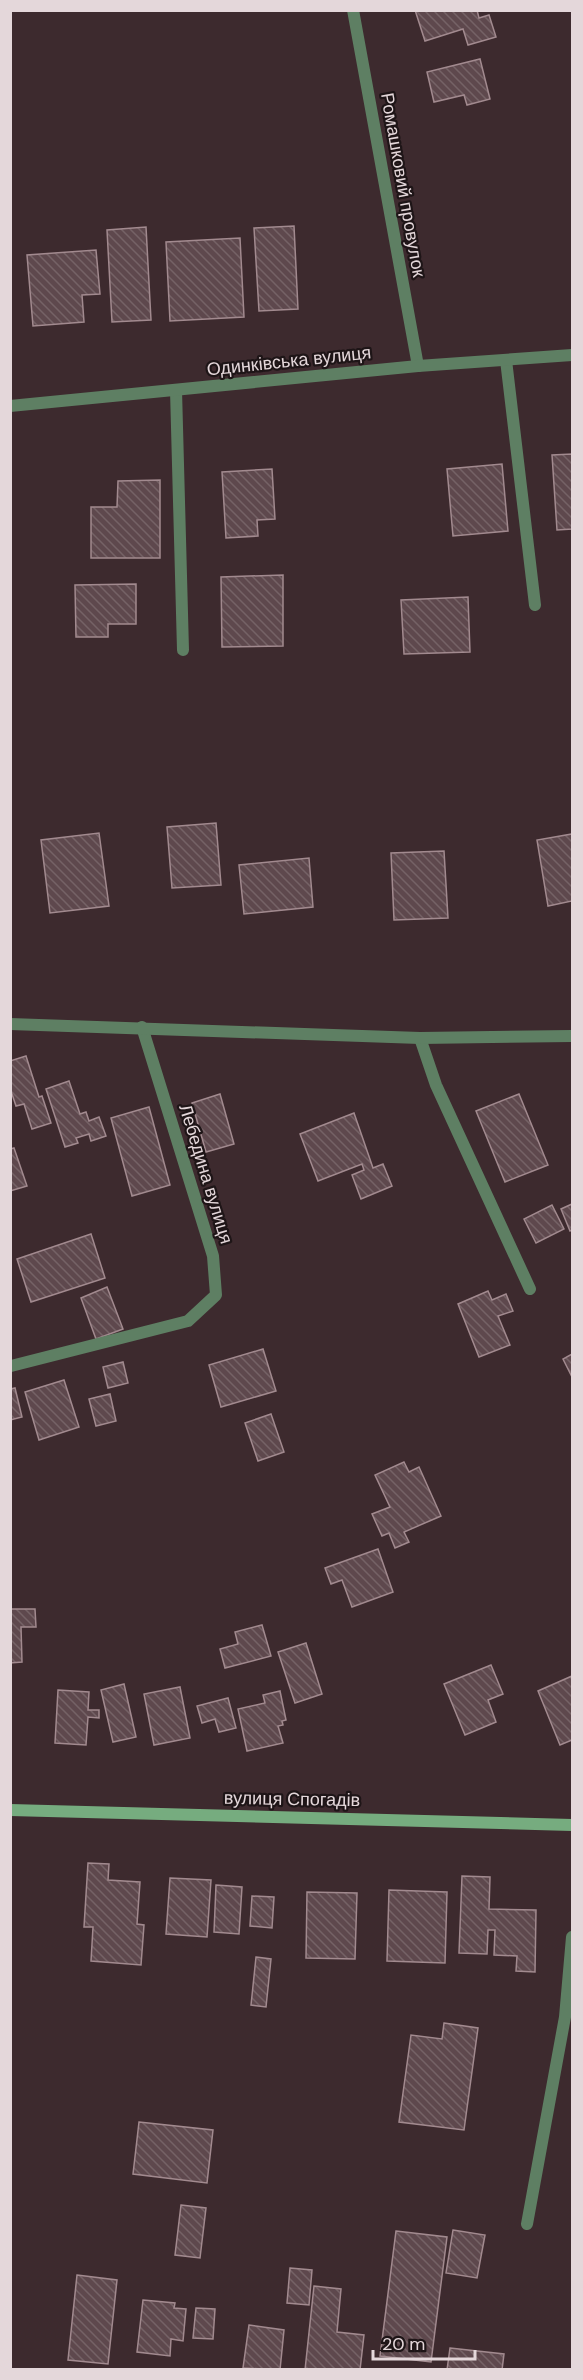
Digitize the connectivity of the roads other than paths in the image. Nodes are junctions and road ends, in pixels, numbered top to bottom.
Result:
1 (353, 10) edge
2 (573, 356) edge
3 (506, 360) junction
4 (418, 366) junction
5 (176, 390) junction
6 (10, 406) edge
7 (535, 605) dead end
8 (183, 650) dead end
9 (10, 1024) edge
10 (142, 1027) junction
11 (573, 1036) edge
12 (420, 1038) junction
13 (530, 1289) dead end
14 (11, 1366) edge
15 (10, 1810) edge
16 (573, 1825) edge
17 (573, 1938) edge
18 (527, 2224) dead end

1 - 4 street, Ромашковий провулок
2 - 3 street, Одинківська вулиця
3 - 4 street, Одинківська вулиця
3 - 7 street
4 - 5 street, Одинківська вулиця
5 - 6 street, Одинківська вулиця
5 - 8 street
9 - 10 street
10 - 12 street
10 - 14 street, Лебедина вулиця
11 - 12 street
12 - 13 street
15 - 16 main road, вулиця Спогадів
17 - 18 street

